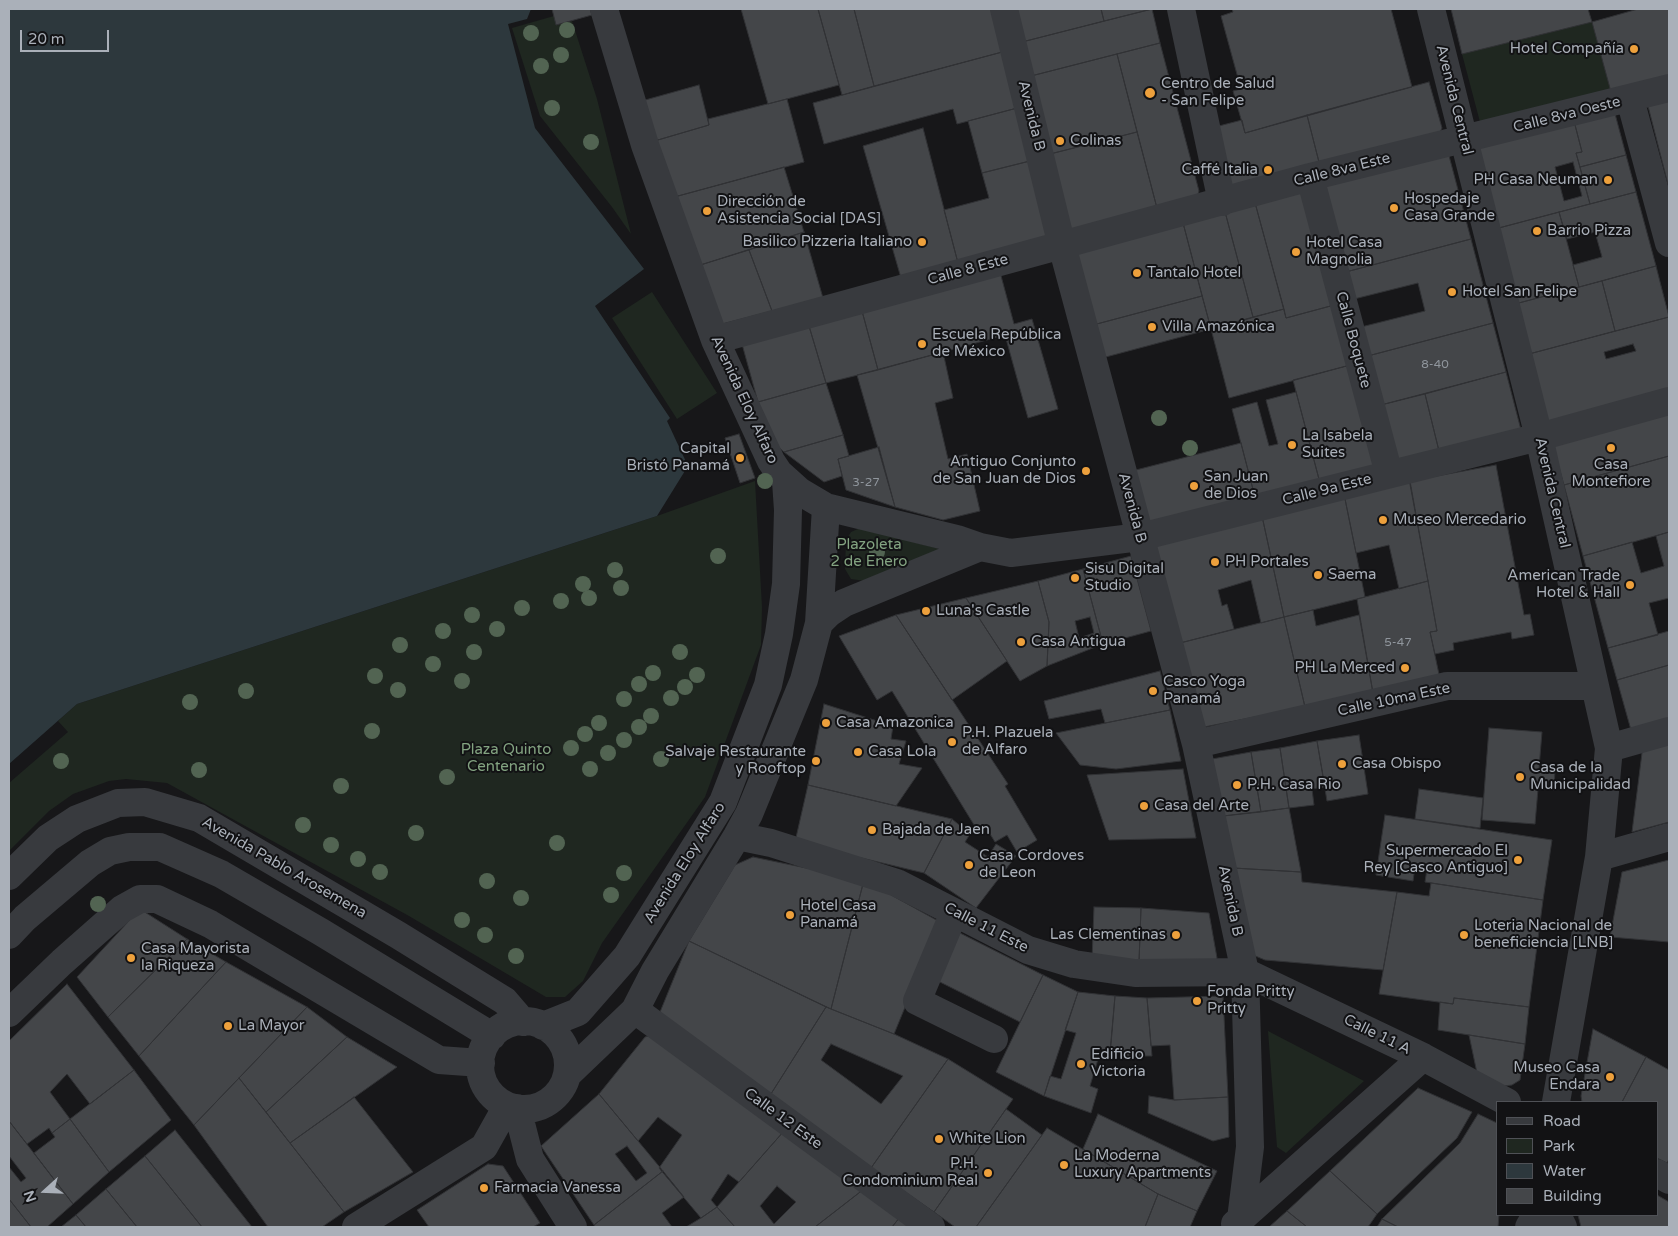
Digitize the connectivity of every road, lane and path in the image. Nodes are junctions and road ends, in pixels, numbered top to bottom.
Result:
1 (604, 9) edge
2 (1004, 9) edge
3 (1181, 9) edge
4 (1431, 9) edge
5 (1669, 88) edge
6 (1630, 99) junction
7 (1464, 140) junction
8 (1310, 177) junction
9 (1222, 202) junction
10 (1669, 243) edge
11 (1062, 244) junction
12 (714, 340) junction
13 (1669, 401) edge
14 (1539, 437) junction
15 (1389, 474) junction
16 (786, 481) junction
17 (826, 507) junction
18 (1140, 537) junction
19 (980, 547) junction
20 (786, 584) junction
21 (820, 611) junction
22 (1595, 686) junction
23 (1669, 731) edge
24 (1196, 744) junction
25 (1609, 748) junction
26 (737, 836) junction
27 (1669, 838) edge
28 (1599, 857) junction
29 (9, 876) edge
30 (954, 913) junction
31 (9, 934) edge
32 (1245, 972) junction
33 (634, 1010) junction
34 (9, 1013) edge
35 (533, 1024) junction
36 (492, 1036) junction
37 (994, 1040) dead end
38 (1423, 1057) junction
39 (481, 1063) junction
40 (567, 1075) junction
41 (1505, 1101) edge
42 (1556, 1101) edge
43 (512, 1107) junction
44 (1658, 1174) edge
45 (1669, 1180) edge
46 (1535, 1216) edge
47 (1555, 1216) edge
48 (1236, 1223) edge
49 (356, 1227) edge
50 (573, 1227) edge
51 (931, 1227) edge
52 (1529, 1227) edge
53 (1563, 1227) edge

1 - 12 street, Avenida Eloy Alfaro
2 - 11 street, Avenida B
3 - 9 street
4 - 7 street, Avenida Central
5 - 6 street, Calle 8va Oeste
6 - 7 street, Calle 8va Oeste
6 - 10 street
7 - 8 street, Calle 8va Este
7 - 14 street, Avenida Central
8 - 9 street, Calle 8va Este
8 - 15 street, Calle Boquete
9 - 11 street, Calle 8 Este
11 - 12 street, Calle 8 Este
11 - 18 street, Avenida B
12 - 16 street, Avenida Eloy Alfaro
13 - 14 street, Calle 9a Este
14 - 15 street, Calle 9a Este
14 - 22 street, Avenida Central
15 - 18 street, Calle 9a Este
16 - 17 street, Calle 9a Este
16 - 20 street, Avenida Eloy Alfaro
17 - 19 street, Calle 9a Este
17 - 21 street, Avenida Eloy Alfaro
18 - 19 street, Calle 9a Este
18 - 24 street, Avenida B
19 - 21 street
20 - 21 street
20 - 35 street, Avenida Eloy Alfaro
21 - 26 street, Avenida Eloy Alfaro
22 - 24 street, Calle 10ma Este
22 - 25 street, Avenida Central
23 - 25 street
24 - 32 street, Avenida B
25 - 28 street, Avenida Central
26 - 30 street, Calle 11 Este
26 - 33 street, Avenida Eloy Alfaro
27 - 28 street
28 - 42 street, Avenida Central
29 - 35 street, Avenida Pablo Arosemena
30 - 32 street, Calle 11 Este
30 - 37 street
31 - 36 street
32 - 38 street, Calle 11 A
32 - 48 street, Avenida B
33 - 40 street, Avenida Eloy Alfaro
33 - 51 street, Calle 12 Este
34 - 39 street
35 - 36 street
35 - 40 street
36 - 39 street
38 - 41 street, Calle 11 A
38 - 48 street, Avenida B
39 - 43 street
40 - 43 street
43 - 49 street
43 - 50 street
44 - 45 street
46 - 52 street
47 - 53 street

